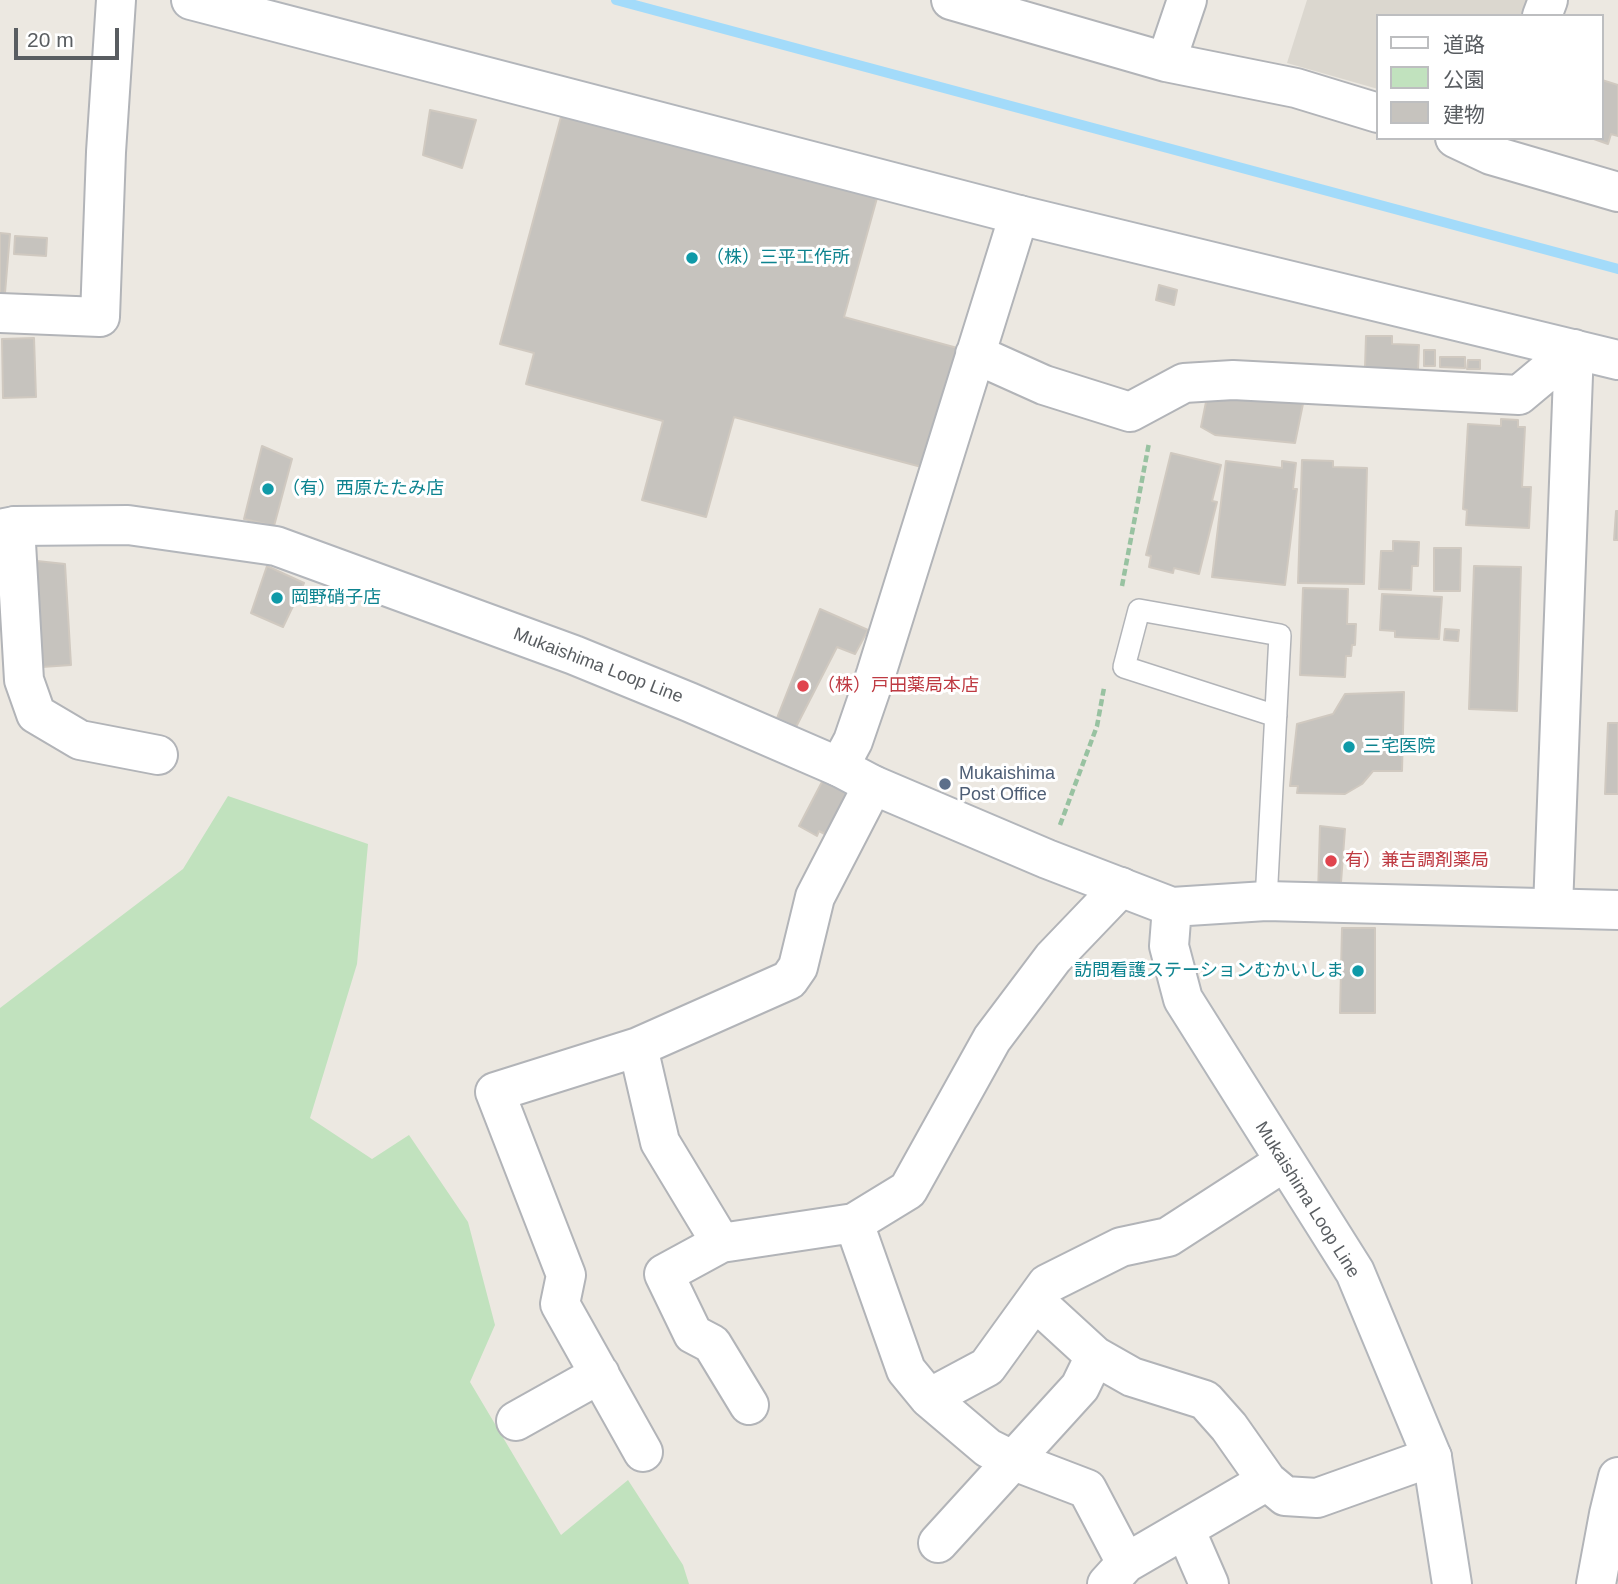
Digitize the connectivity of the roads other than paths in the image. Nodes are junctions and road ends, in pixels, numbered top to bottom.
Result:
1 (116, 0) edge
2 (191, 0) edge
3 (951, 0) edge
4 (1187, 0) edge
5 (1166, 62) junction
6 (1376, 112) edge
7 (1464, 140) edge
8 (1494, 147) edge
9 (1618, 192) edge
10 (1019, 215) junction
11 (0, 313) edge
12 (1574, 349) junction
13 (975, 354) junction
14 (1618, 360) edge
15 (8, 528) edge
16 (1276, 716) junction
17 (158, 755) dead end
18 (839, 767) junction
19 (873, 785) junction
20 (1121, 887) junction
21 (1266, 901) junction
22 (1172, 907) junction
23 (1553, 908) junction
24 (1618, 911) edge
25 (638, 1047) junction
26 (1284, 1162) junction
27 (854, 1223) junction
28 (721, 1243) junction
29 (1035, 1301) junction
30 (1095, 1356) junction
31 (600, 1374) junction
32 (929, 1398) junction
33 (749, 1405) dead end
34 (516, 1421) dead end
35 (643, 1452) dead end
36 (1432, 1457) junction
37 (1014, 1461) junction
38 (1618, 1477) edge
39 (1267, 1481) junction
40 (1185, 1529) junction
41 (937, 1543) dead end
42 (1116, 1574) edge
43 (1209, 1584) edge
44 (1452, 1584) edge
45 (1596, 1584) edge

1 - 11 street
2 - 10 street
3 - 5 street
4 - 5 street
5 - 6 street
7 - 8 street
8 - 9 street
10 - 12 street
10 - 13 street
12 - 13 street
12 - 14 street
12 - 23 street
13 - 18 street
15 - 17 street
15 - 18 street, Mukaishima Loop Line
16 - 16 lane
16 - 21 lane
18 - 19 street, Mukaishima Loop Line
19 - 20 street, Mukaishima Loop Line
19 - 25 street
20 - 22 street, Mukaishima Loop Line
20 - 27 street
21 - 22 street, Mukaishima Loop Line
21 - 23 street, Mukaishima Loop Line
22 - 26 street, Mukaishima Loop Line
23 - 24 street, Mukaishima Loop Line
25 - 28 street
25 - 31 street
26 - 29 street
26 - 36 street, Mukaishima Loop Line
27 - 28 street
27 - 32 street
28 - 33 street
29 - 30 street
29 - 32 street
30 - 37 street
30 - 39 street
31 - 34 street
31 - 35 street
32 - 37 street
36 - 39 street
36 - 44 street, Mukaishima Loop Line
37 - 41 street
37 - 42 street
38 - 45 street
39 - 40 street
40 - 42 street
40 - 43 street

